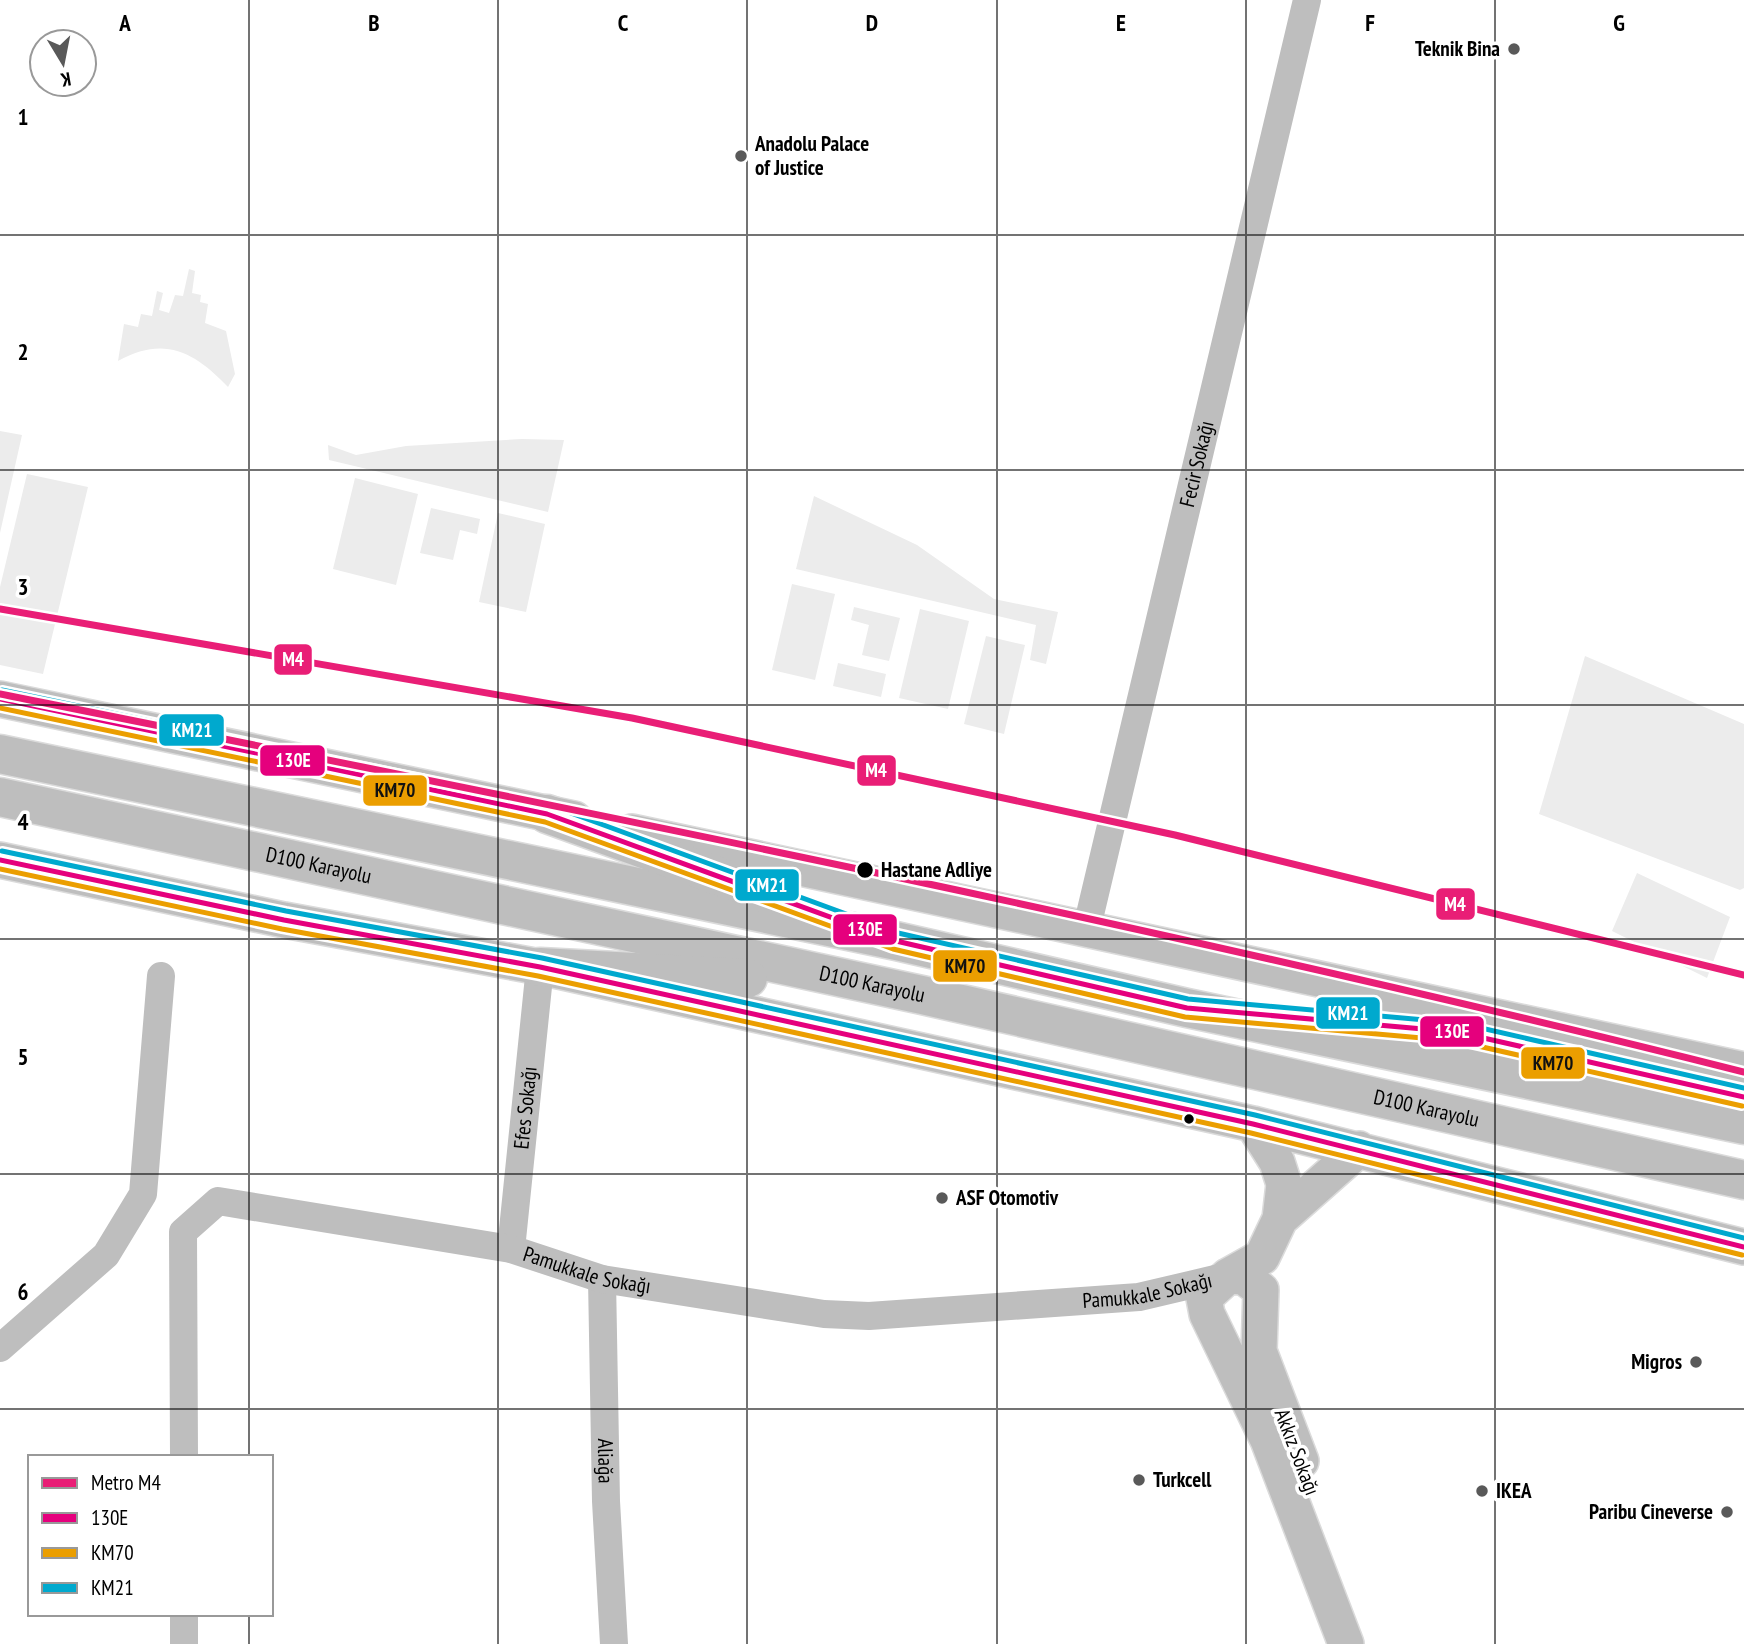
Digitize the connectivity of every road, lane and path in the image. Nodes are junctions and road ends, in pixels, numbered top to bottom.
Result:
1 (1307, 0) edge
2 (0, 699) edge
3 (0, 754) edge
4 (0, 797) edge
5 (547, 814) junction
6 (0, 860) edge
7 (1087, 927) junction
8 (897, 941) junction
9 (540, 967) junction
10 (161, 976) dead end
11 (922, 995) junction
12 (1744, 1070) edge
13 (1253, 1124) junction
14 (1744, 1125) edge
15 (1359, 1149) junction
16 (1744, 1183) edge
17 (1280, 1219) junction
18 (1744, 1247) edge
19 (511, 1249) junction
20 (1228, 1276) junction
21 (602, 1279) junction
22 (0, 1348) edge
23 (184, 1455) edge
24 (184, 1616) edge
25 (184, 1644) edge
26 (614, 1644) edge
27 (1346, 1644) edge
28 (1371, 1644) edge

1 - 7 street, Fecir Sokağı
2 - 5 main road
3 - 8 highway, D100 Karayolu
4 - 11 highway, D100 Karayolu
5 - 7 main road
5 - 8 highway
6 - 9 main road
7 - 12 main road
8 - 14 highway, D100 Karayolu
9 - 11 highway
9 - 13 main road
9 - 19 street, Efes Sokağı
10 - 22 street
11 - 16 highway, D100 Karayolu
13 - 15 main road
13 - 17 main road
15 - 17 main road
15 - 18 main road
17 - 20 main road
19 - 21 street, Pamukkale Sokağı
19 - 23 street, Pamukkale Sokağı
20 - 21 street, Pamukkale Sokağı
20 - 27 main road
20 - 28 main road, Akkız Sokağı
21 - 26 street, Aliağa
24 - 25 street

